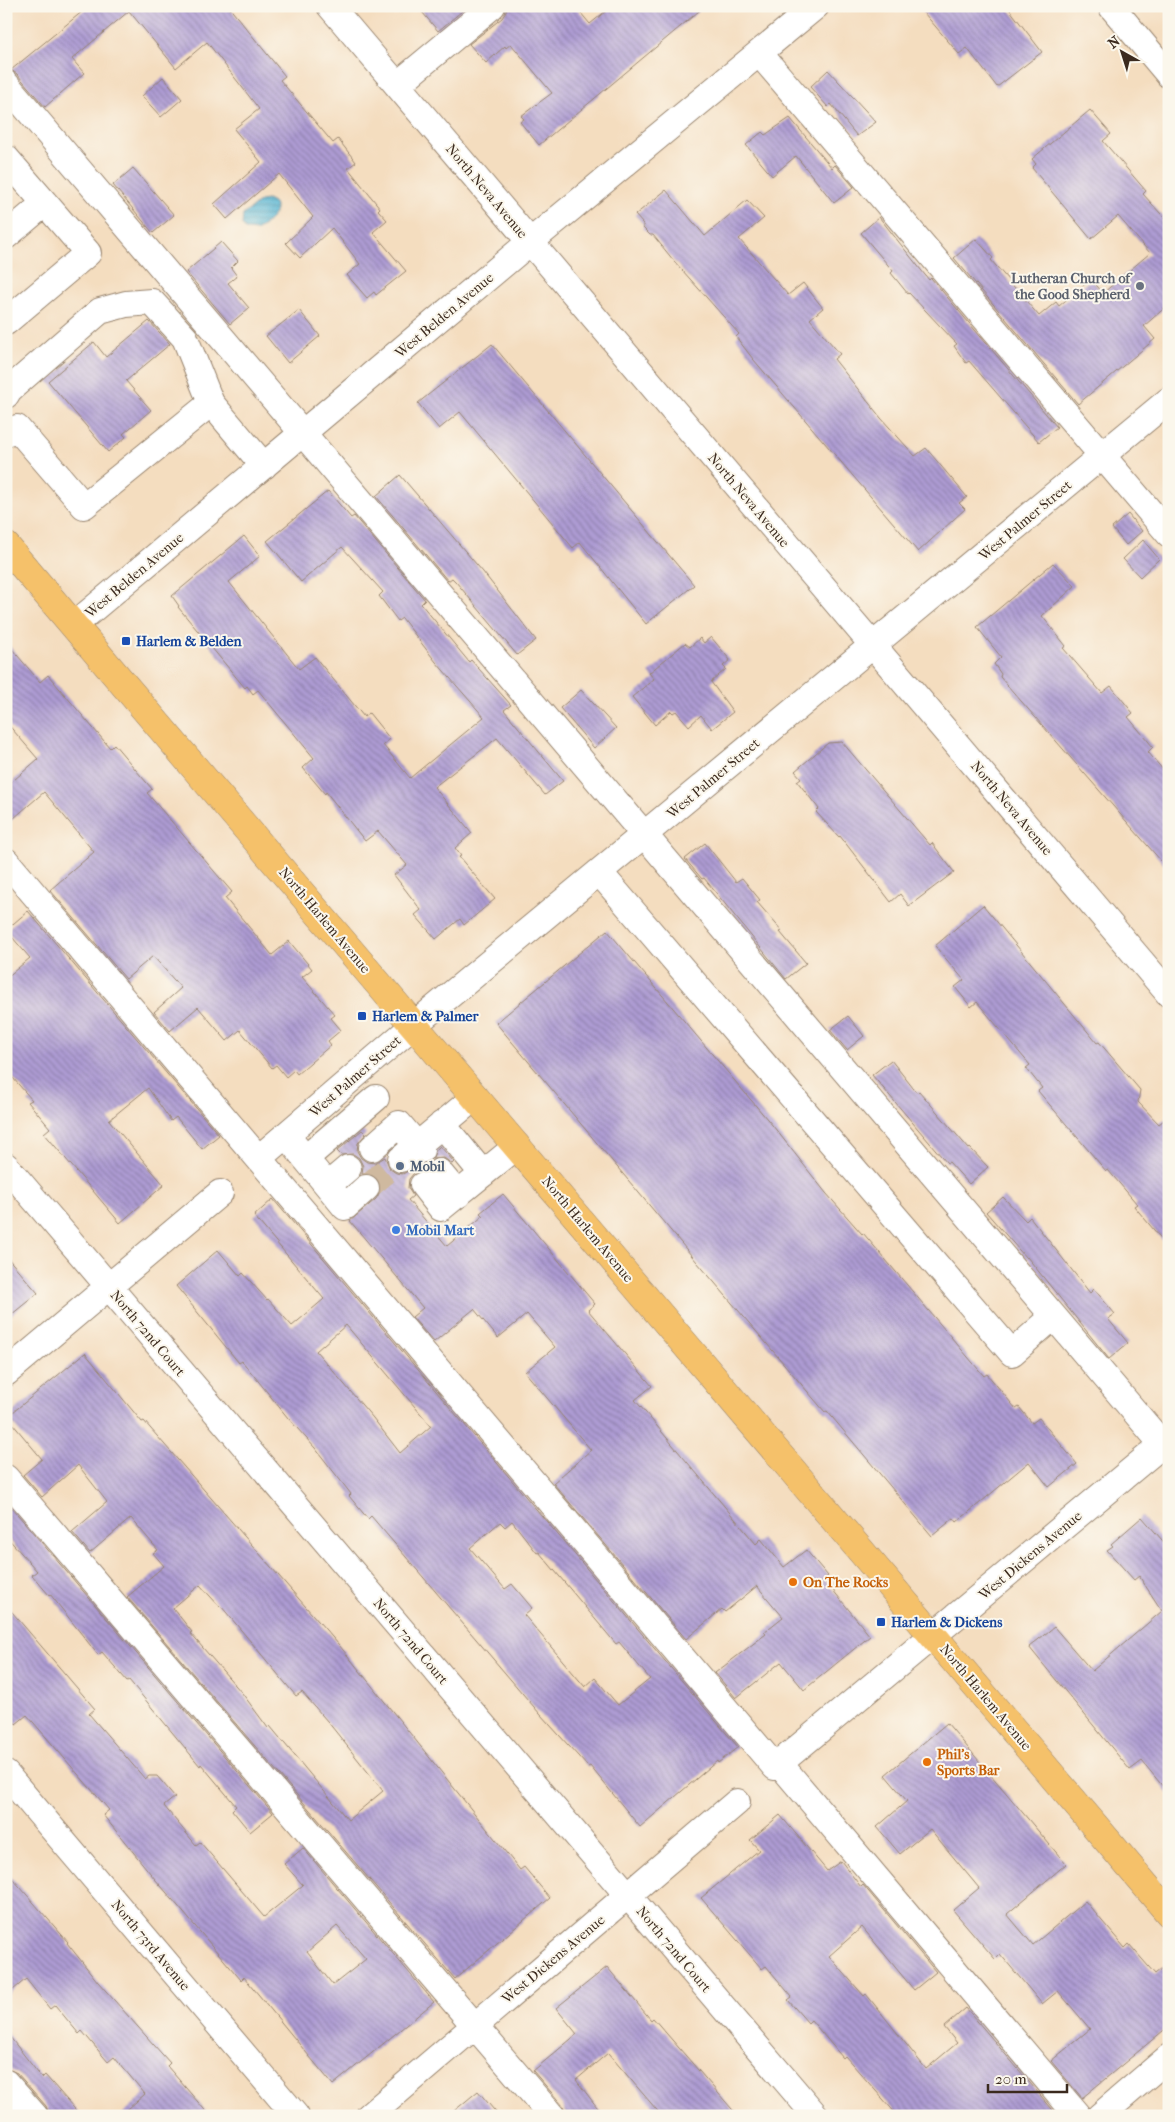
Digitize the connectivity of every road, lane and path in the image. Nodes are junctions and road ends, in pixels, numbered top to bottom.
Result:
1 (492, 6) edge
2 (816, 6) edge
3 (1111, 6) edge
4 (337, 9) edge
5 (759, 53) junction
6 (1169, 75) edge
7 (6, 84) edge
8 (397, 85) junction
9 (6, 158) edge
10 (45, 203) junction
11 (6, 236) edge
12 (530, 242) junction
13 (6, 322) edge
14 (6, 396) edge
15 (1169, 400) edge
16 (211, 403) junction
17 (6, 433) edge
18 (302, 433) junction
19 (1102, 456) junction
20 (264, 466) junction
21 (1169, 534) edge
22 (6, 546) edge
23 (74, 625) junction
24 (873, 646) junction
25 (644, 835) junction
26 (6, 861) edge
27 (599, 872) junction
28 (1169, 994) edge
29 (414, 1026) junction
30 (357, 1075) junction
31 (475, 1097) junction
32 (376, 1098) junction
33 (399, 1124) junction
34 (442, 1124) junction
35 (286, 1135) junction
36 (517, 1146) junction
37 (372, 1148) tunnel mouth
38 (259, 1158) junction
39 (306, 1158) junction
40 (6, 1166) edge
41 (348, 1168) tunnel mouth
42 (483, 1174) junction
43 (431, 1179) dead end
44 (328, 1185) junction
45 (366, 1188) tunnel mouth
46 (220, 1193) dead end
47 (109, 1286) junction
48 (1054, 1317) junction
49 (6, 1373) edge
50 (1167, 1445) edge
51 (6, 1478) edge
52 (933, 1635) junction
53 (777, 1765) junction
54 (6, 1774) edge
55 (738, 1802) dead end
56 (628, 1895) junction
57 (1169, 1913) edge
58 (474, 2026) junction
59 (1169, 2057) edge
60 (6, 2082) edge
61 (35, 2116) edge
62 (296, 2116) edge
63 (369, 2116) edge
64 (552, 2116) edge
65 (816, 2116) edge
66 (1078, 2116) edge
67 (1100, 2116) edge

1 - 8 street
2 - 5 street, West Belden Avenue
3 - 6 street
4 - 8 street, North Neva Avenue
5 - 12 street, West Belden Avenue
5 - 19 street
7 - 18 street
8 - 12 street, North Neva Avenue
9 - 10 street
10 - 11 street
10 - 13 street
12 - 18 street, West Belden Avenue
12 - 24 street, North Neva Avenue
14 - 16 street
15 - 19 street, West Palmer Street
16 - 17 street
16 - 20 street
18 - 20 street, West Belden Avenue
18 - 25 street
19 - 21 street
19 - 24 street, West Palmer Street
20 - 23 street, West Belden Avenue
22 - 23 main road, North Harlem Avenue
23 - 29 main road, North Harlem Avenue
24 - 25 street, West Palmer Street
24 - 28 street, North Neva Avenue
25 - 27 street, West Palmer Street
25 - 48 street
26 - 38 street
27 - 29 street, West Palmer Street
27 - 48 street
29 - 30 street, West Palmer Street
29 - 31 main road, North Harlem Avenue
30 - 32 street
30 - 35 street, West Palmer Street
31 - 34 street
31 - 36 main road, North Harlem Avenue
32 - 33 street
32 - 39 street
33 - 34 street
33 - 37 street
34 - 42 street
35 - 38 street, West Palmer Street
35 - 39 street
36 - 42 street
36 - 52 main road, North Harlem Avenue
38 - 53 street
39 - 44 street
40 - 47 street, North 72nd Court
41 - 44 street
42 - 43 street
44 - 45 street
46 - 47 street
47 - 49 street
47 - 56 street, North 72nd Court
48 - 50 street
50 - 52 street, West Dickens Avenue
51 - 58 street
52 - 53 street, West Dickens Avenue
52 - 57 main road, North Harlem Avenue
53 - 66 street
54 - 62 street, North 73rd Avenue
55 - 56 street, West Dickens Avenue
56 - 58 street, West Dickens Avenue
56 - 65 street, North 72nd Court
58 - 63 street, West Dickens Avenue
58 - 64 street
59 - 67 street
60 - 61 street

